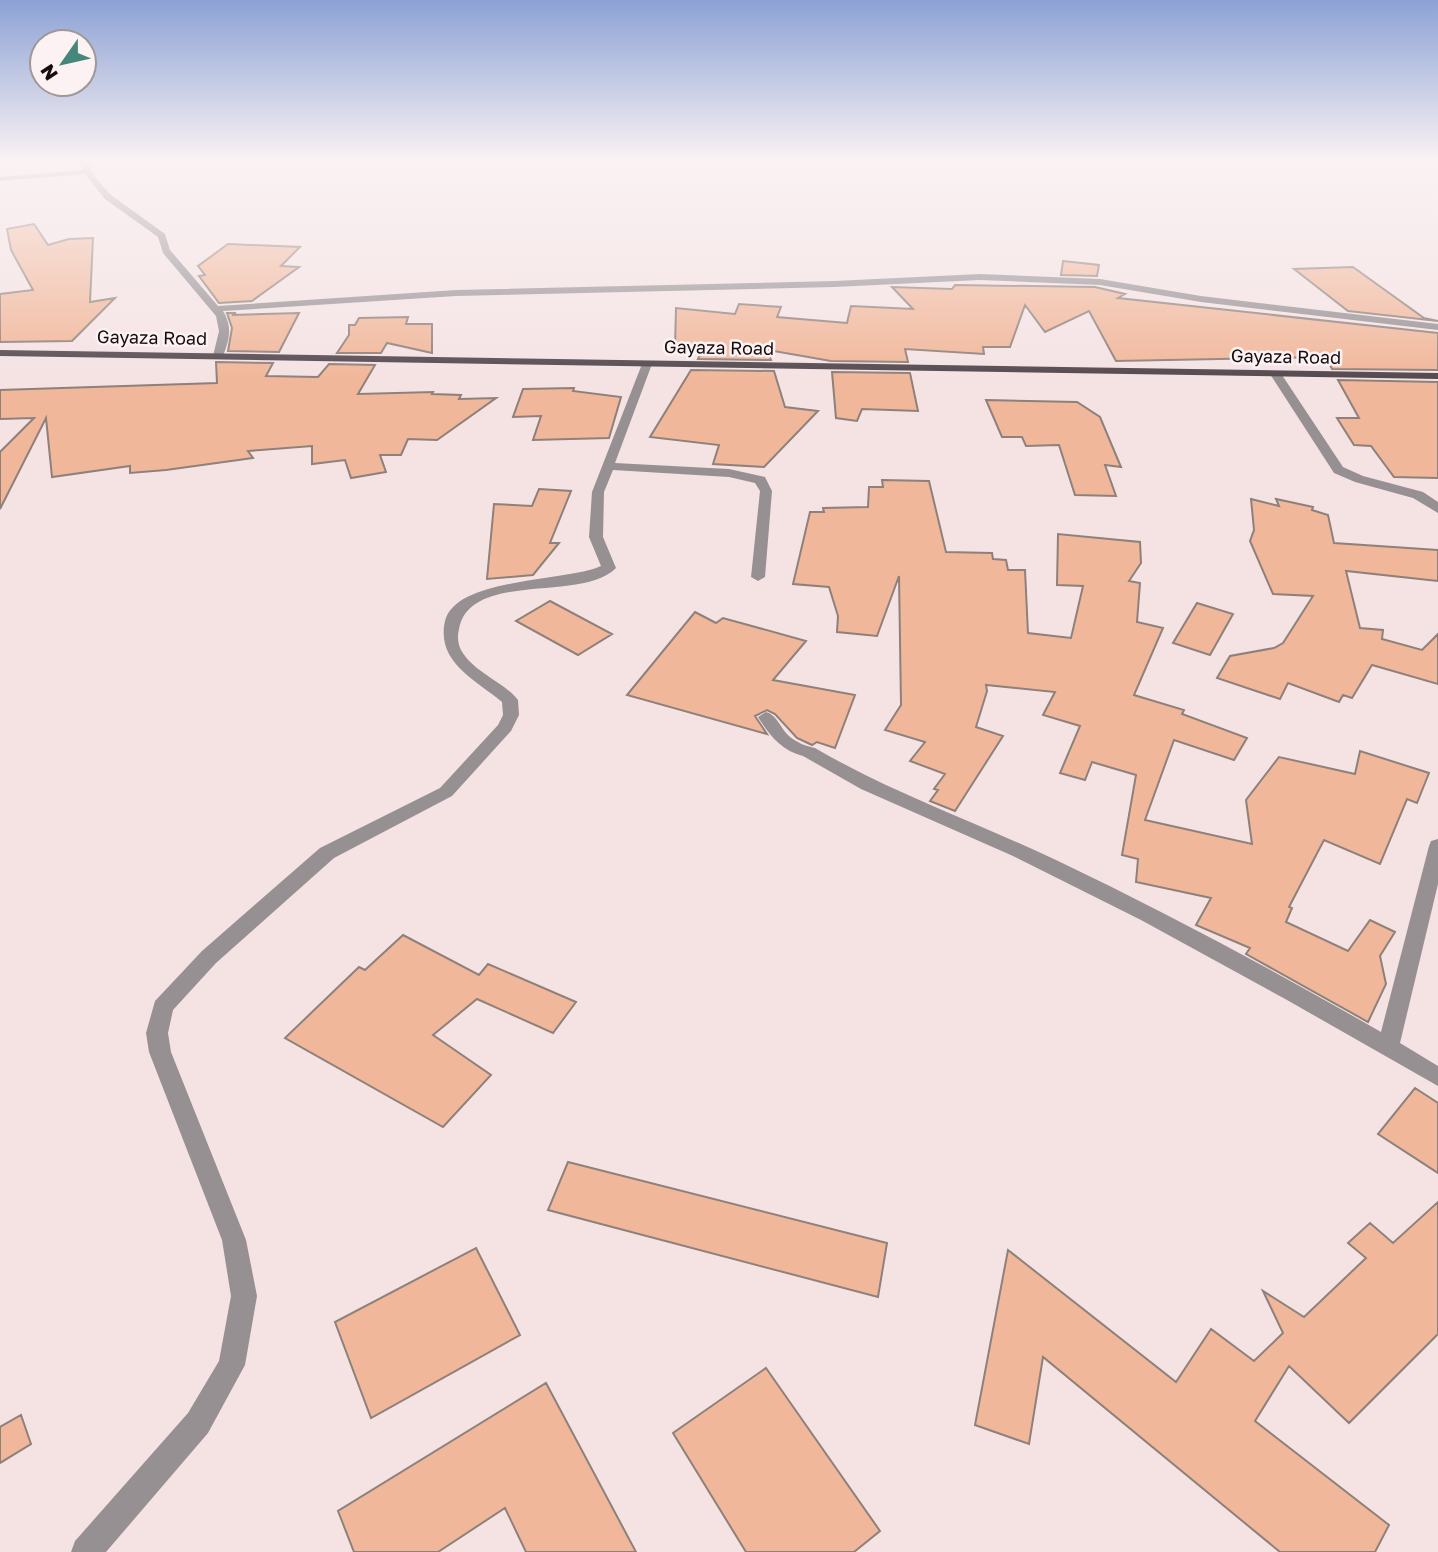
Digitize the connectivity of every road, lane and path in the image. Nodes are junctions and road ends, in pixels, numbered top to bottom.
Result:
1 (159, 233) edge
2 (216, 309) junction
3 (1438, 327) edge
4 (0, 353) edge
5 (218, 356) junction
6 (647, 364) junction
7 (1276, 374) junction
8 (1438, 376) edge
9 (606, 466) junction
10 (1438, 509) edge
11 (758, 577) dead end
12 (766, 717) dead end
13 (1438, 846) edge
14 (1388, 1046) junction
15 (1438, 1077) edge
16 (86, 1552) edge

1 - 2 street
2 - 3 street
2 - 5 street
4 - 5 main road, Gayaza Road
5 - 6 main road, Gayaza Road
6 - 7 main road, Gayaza Road
6 - 9 street
7 - 8 main road, Gayaza Road
7 - 10 street
9 - 11 street
9 - 16 street
12 - 14 street
13 - 14 street
14 - 15 street

